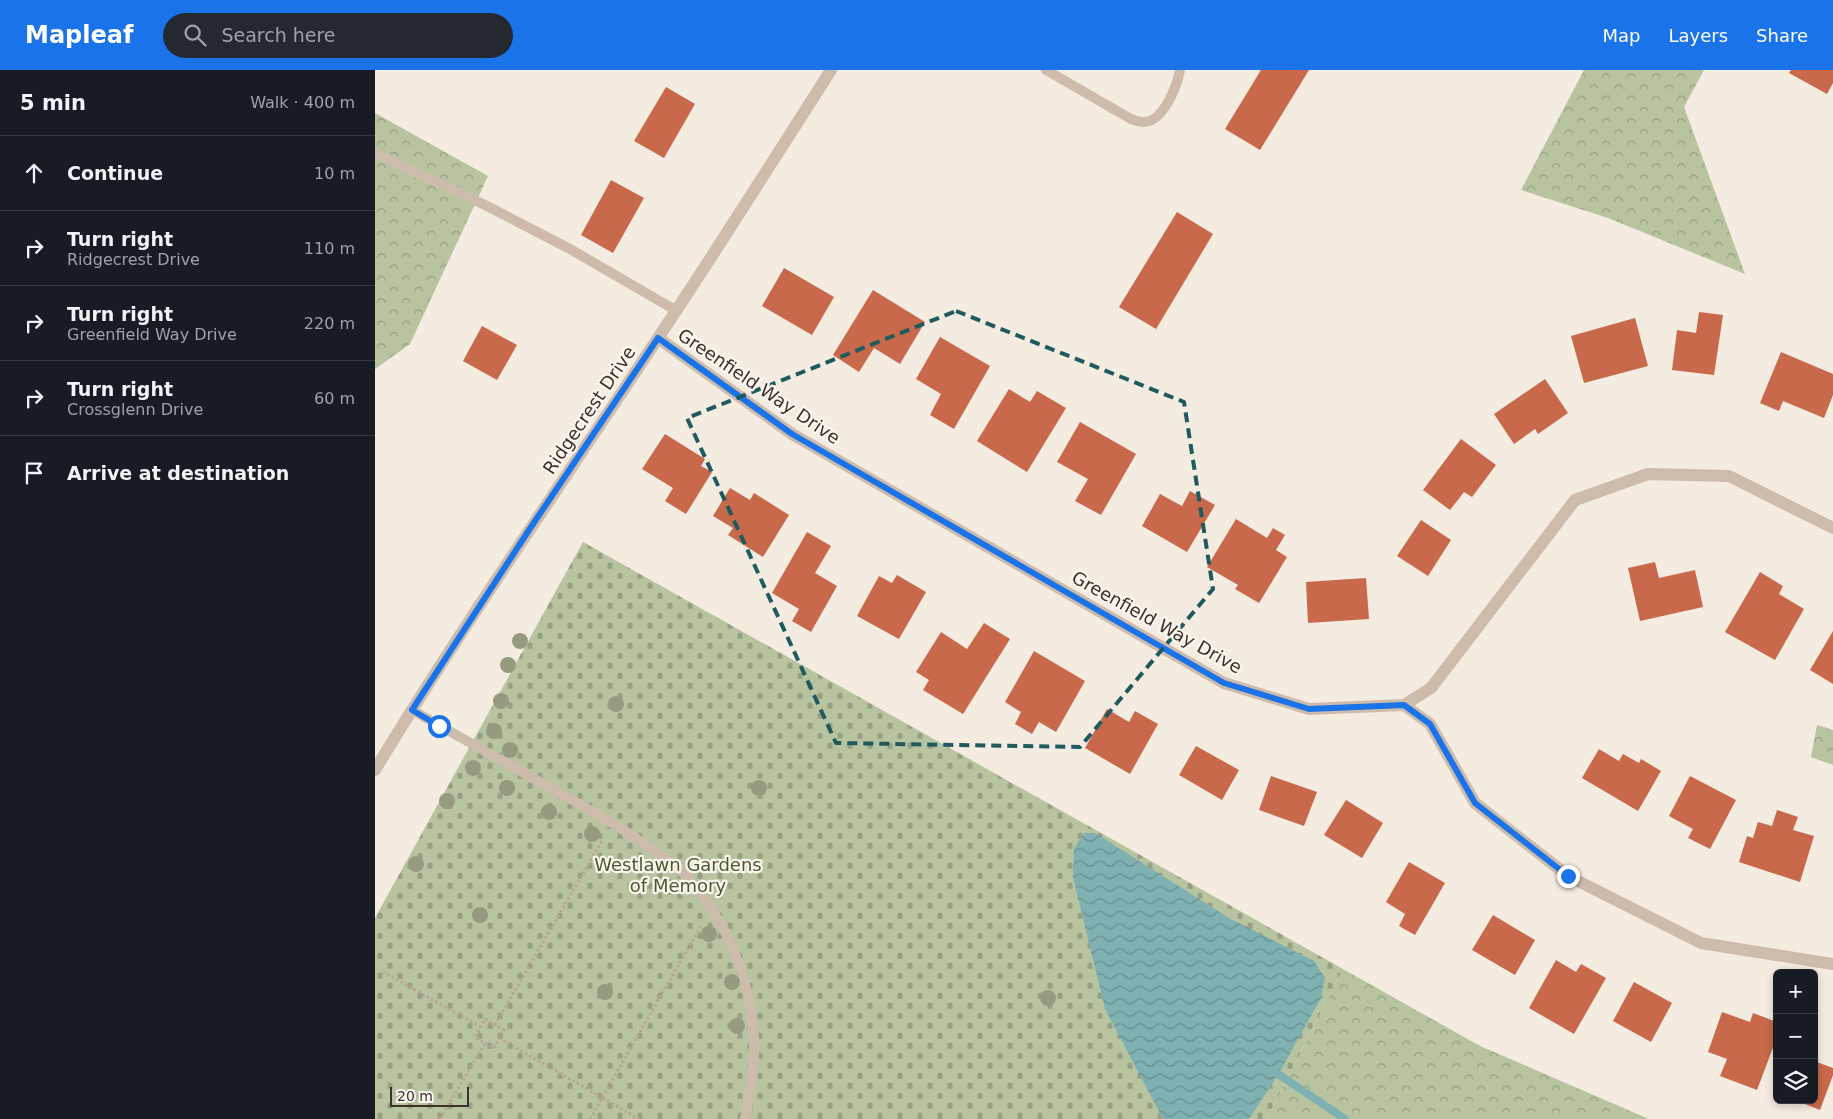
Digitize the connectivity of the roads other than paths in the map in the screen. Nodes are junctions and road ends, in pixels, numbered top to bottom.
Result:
1 (831, 70) edge
2 (1046, 70) edge
3 (1180, 70) edge
4 (375, 153) edge
5 (677, 311) junction
6 (658, 338) junction
7 (1833, 528) edge
8 (1404, 705) junction
9 (412, 710) junction
10 (375, 770) edge
11 (1833, 964) edge
12 (745, 1119) edge

1 - 5 street, Ridgecrest Drive
2 - 3 lane
4 - 5 lane
5 - 6 street, Ridgecrest Drive
6 - 8 street, Greenfield Way Drive
6 - 9 street, Ridgecrest Drive
7 - 8 street, Greenfield Way Drive
8 - 11 street
9 - 10 street, Ridgecrest Drive
9 - 12 lane

